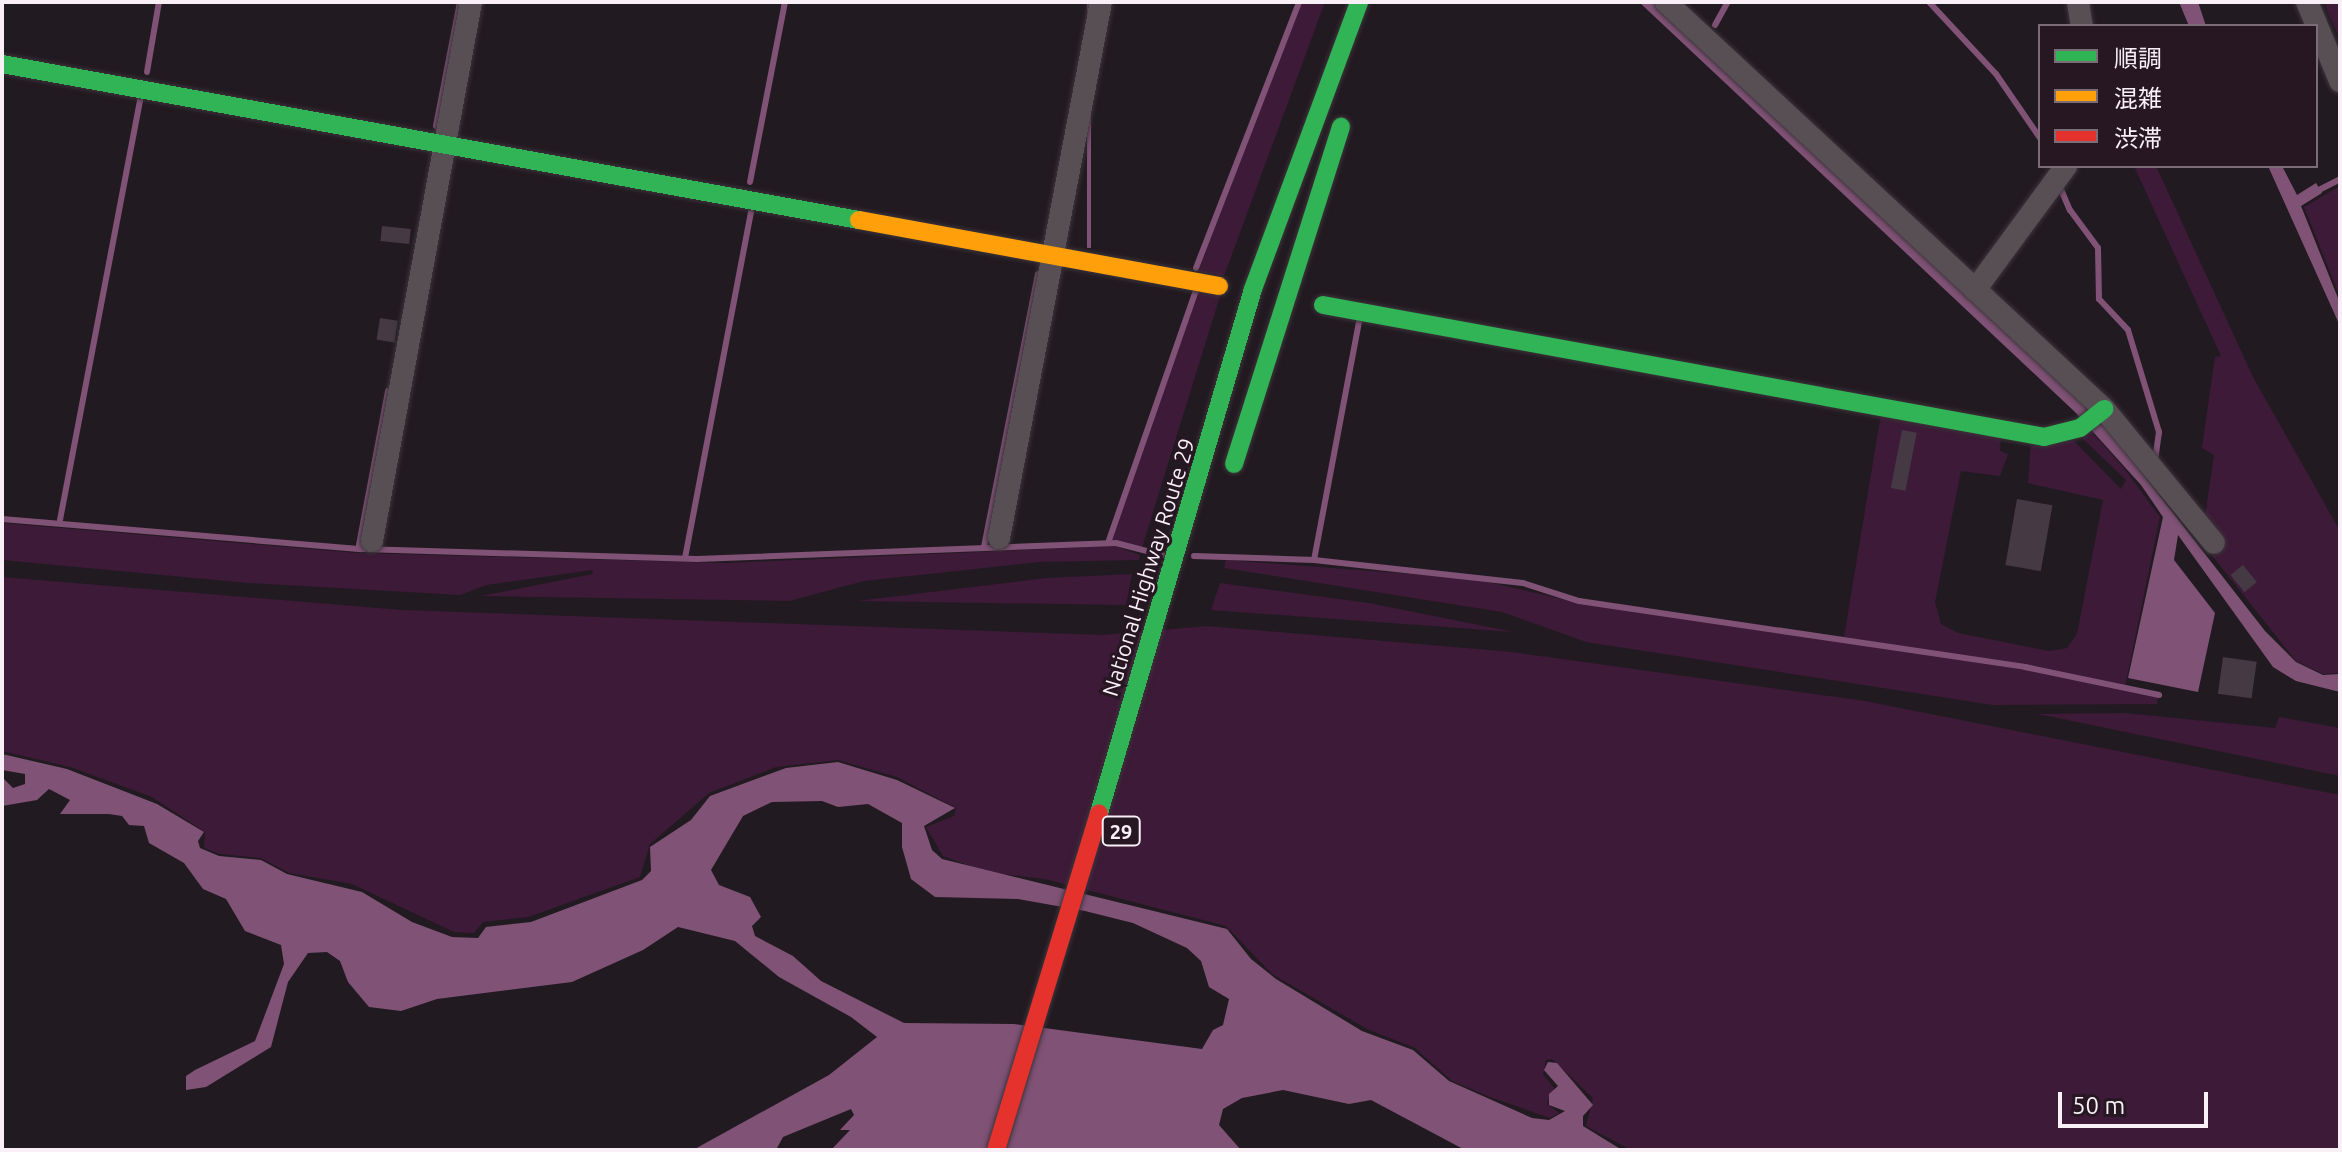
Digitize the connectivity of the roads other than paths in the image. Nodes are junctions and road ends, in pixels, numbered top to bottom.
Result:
1 (471, 2) edge
2 (1101, 2) edge
3 (1359, 2) edge
4 (1666, 2) edge
5 (2078, 2) edge
6 (2307, 2) edge
7 (2082, 24) edge
8 (2316, 24) edge
9 (2318, 28) edge
10 (2, 64) edge
11 (2340, 81) edge
12 (1347, 108) dead end
13 (444, 144) junction
14 (2065, 168) edge
15 (1054, 255) junction
16 (1219, 286) dead end
17 (1975, 290) junction
18 (1323, 305) dead end
19 (2104, 409) junction
20 (1228, 482) dead end
21 (999, 538) dead end
22 (372, 541) dead end
23 (2214, 543) dead end
24 (1058, 946) junction
25 (977, 1150) edge
26 (996, 1150) edge

1 - 13 street
2 - 15 street
3 - 24 main road, National Highway Route 29 / 29
4 - 17 street
5 - 7 street
6 - 8 street
9 - 11 street
10 - 13 main road
12 - 20 main road
13 - 15 main road
13 - 22 street
14 - 17 street
15 - 16 main road
15 - 21 street
17 - 19 street
18 - 19 main road
19 - 23 street
24 - 25 main road, 29
24 - 26 main road, National Highway Route 29 / 29

